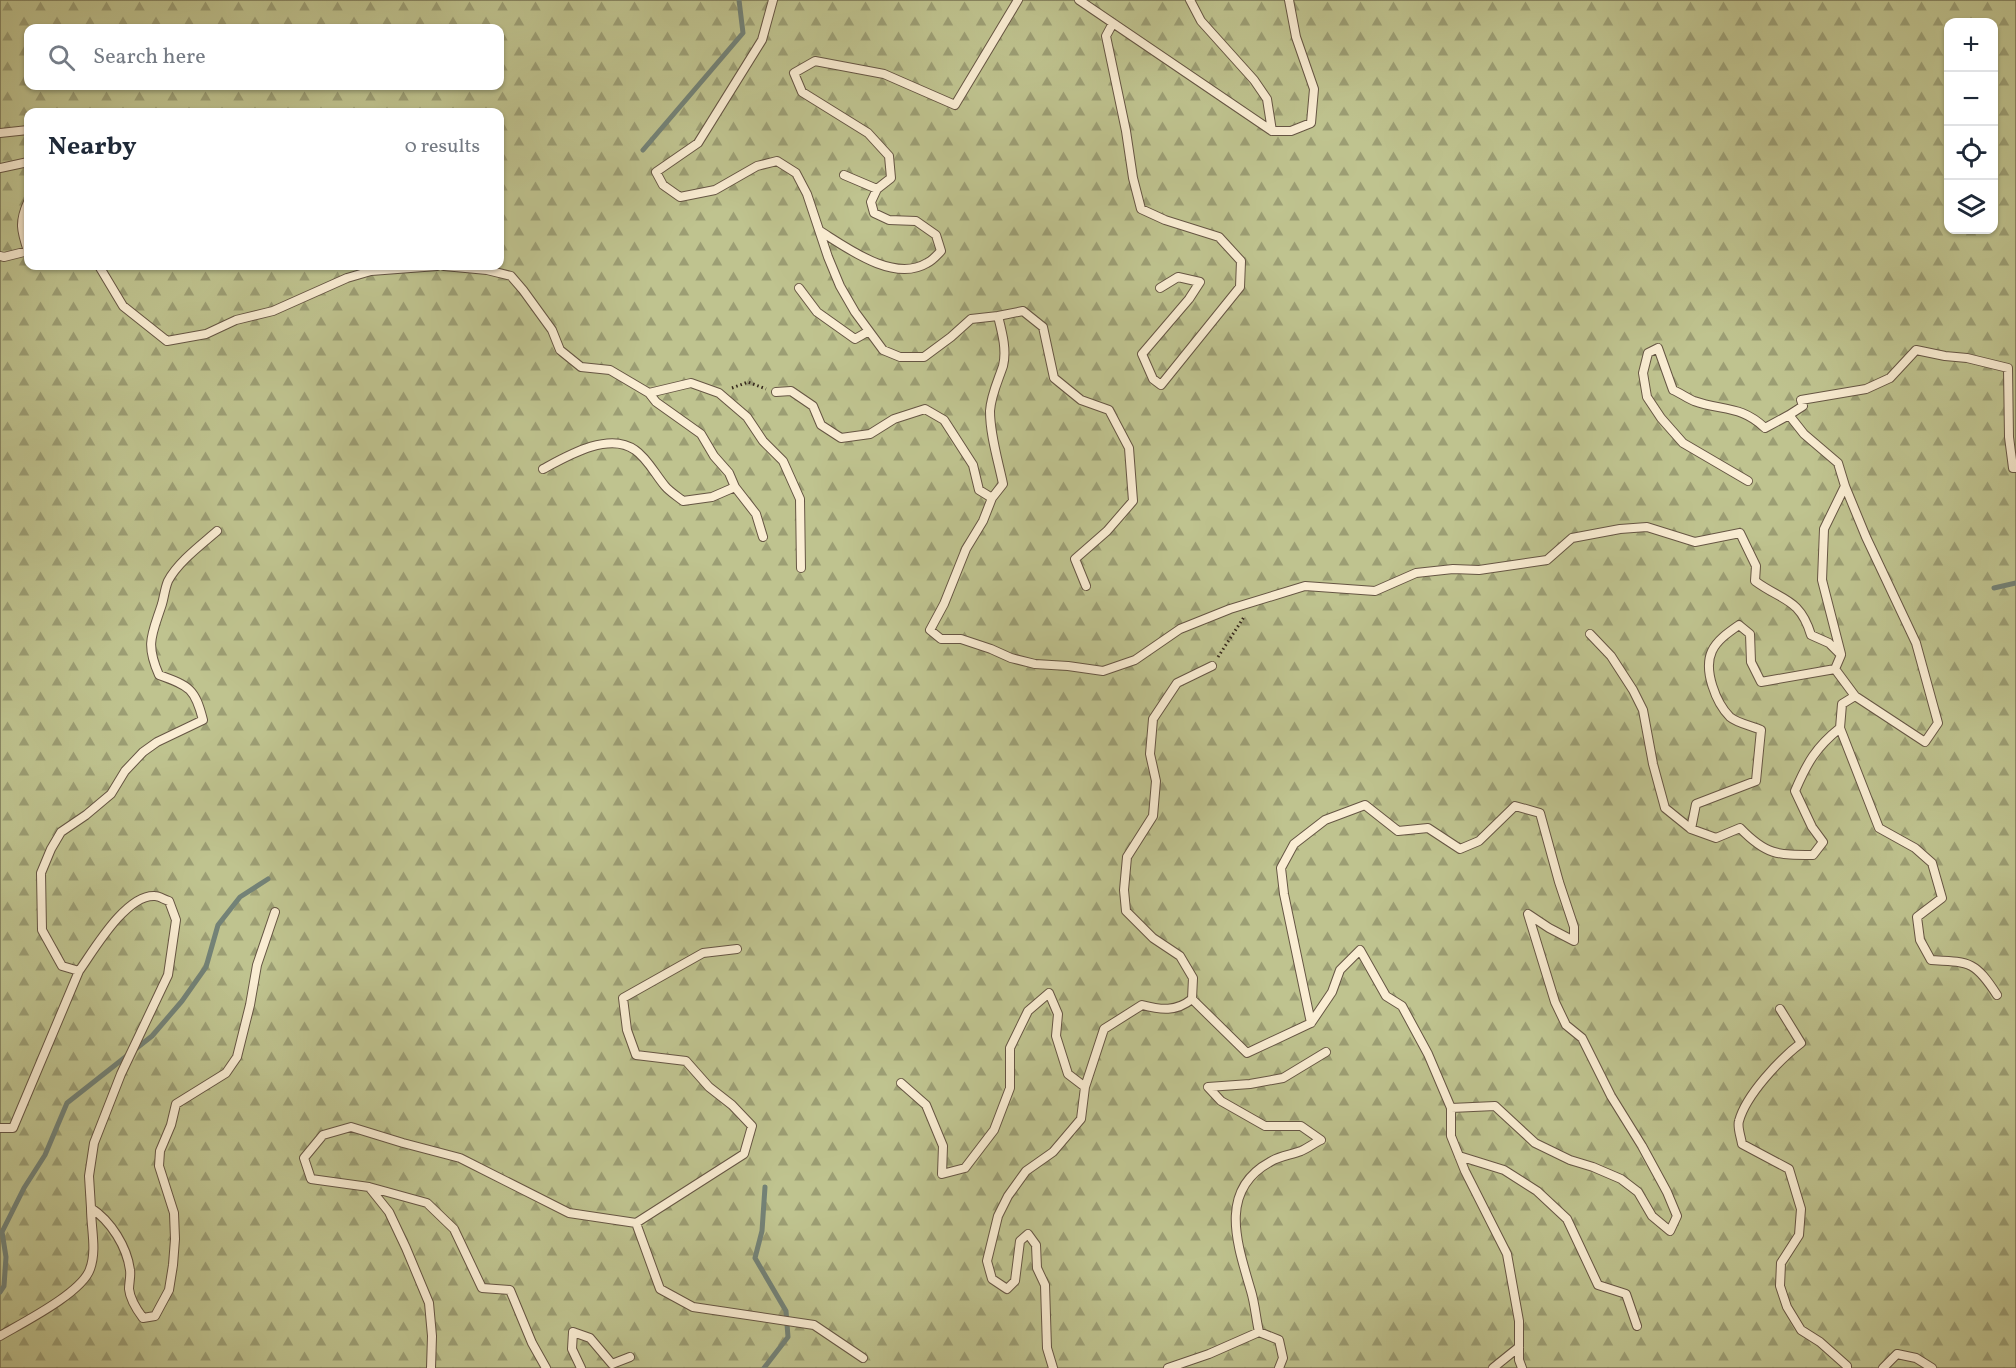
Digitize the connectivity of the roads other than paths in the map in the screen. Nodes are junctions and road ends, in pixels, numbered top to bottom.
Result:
1 (773, 0) edge
2 (1079, 0) edge
3 (1190, 0) edge
4 (1289, 0) edge
5 (1014, 1) edge
6 (1113, 23) junction
7 (24, 130) edge
8 (1272, 131) junction
9 (0, 133) edge
10 (24, 163) edge
11 (0, 168) edge
12 (844, 175) dead end
13 (877, 189) junction
14 (24, 211) edge
15 (820, 231) junction
16 (24, 238) edge
17 (24, 252) edge
18 (0, 256) edge
19 (101, 270) edge
20 (384, 270) edge
21 (487, 270) edge
22 (800, 288) dead end
23 (1160, 288) dead end
24 (998, 316) junction
25 (869, 331) junction
26 (776, 392) road end
27 (649, 393) junction
28 (1789, 415) junction
29 (2016, 468) edge
30 (543, 469) dead end
31 (1748, 481) dead end
32 (1845, 486) junction
33 (735, 488) junction
34 (992, 498) junction
35 (217, 531) dead end
36 (762, 537) dead end
37 (801, 568) dead end
38 (1086, 586) dead end
39 (1590, 634) dead end
40 (1841, 654) junction
41 (1212, 666) road end
42 (1835, 669) junction
43 (1855, 696) junction
44 (1840, 728) junction
45 (1691, 829) junction
46 (275, 912) dead end
47 (737, 949) dead end
48 (79, 971) junction
49 (1997, 995) dead end
50 (1192, 999) junction
51 (1780, 1009) dead end
52 (1311, 1023) junction
53 (1326, 1052) dead end
54 (901, 1083) dead end
55 (1084, 1087) junction
56 (1451, 1108) junction
57 (0, 1128) edge
58 (1459, 1156) junction
59 (369, 1187) junction
60 (92, 1208) junction
61 (636, 1223) junction
62 (1637, 1326) dead end
63 (1259, 1332) junction
64 (0, 1336) edge
65 (1519, 1347) junction
66 (630, 1357) dead end
67 (864, 1358) dead end
68 (431, 1368) edge
69 (546, 1368) edge
70 (581, 1368) edge
71 (1053, 1368) edge
72 (1168, 1368) edge
73 (1280, 1368) edge
74 (1493, 1368) edge
75 (1522, 1368) edge
76 (1847, 1368) edge
77 (1883, 1368) edge
78 (1932, 1368) edge

1 - 15 lane
2 - 6 lane
3 - 8 lane
4 - 8 lane
5 - 13 lane
6 - 8 lane
6 - 23 lane
7 - 9 lane
10 - 11 lane
12 - 13 lane
13 - 15 lane
14 - 16 lane
15 - 25 lane
17 - 18 lane
19 - 20 lane
21 - 27 lane
22 - 25 lane
24 - 25 lane
24 - 34 lane
24 - 38 lane
26 - 34 lane
27 - 33 lane
27 - 37 lane
28 - 29 lane
28 - 31 lane
28 - 32 lane
30 - 33 lane
32 - 40 lane
32 - 43 lane
33 - 36 lane
34 - 40 lane
35 - 48 lane
39 - 45 lane
40 - 42 lane
41 - 50 lane
42 - 43 lane
42 - 45 lane
43 - 44 lane
44 - 45 lane
44 - 49 lane
46 - 60 lane
47 - 61 lane
48 - 57 lane
48 - 60 lane
50 - 52 lane
50 - 55 lane
51 - 76 lane
52 - 56 lane
52 - 56 lane
53 - 63 lane
54 - 55 lane
55 - 71 lane
56 - 58 lane
58 - 62 lane
58 - 65 lane
59 - 61 lane
59 - 68 lane
59 - 69 lane
60 - 64 lane
61 - 67 lane
63 - 72 lane
63 - 73 lane
65 - 74 lane
65 - 75 lane
66 - 70 lane
77 - 78 lane

